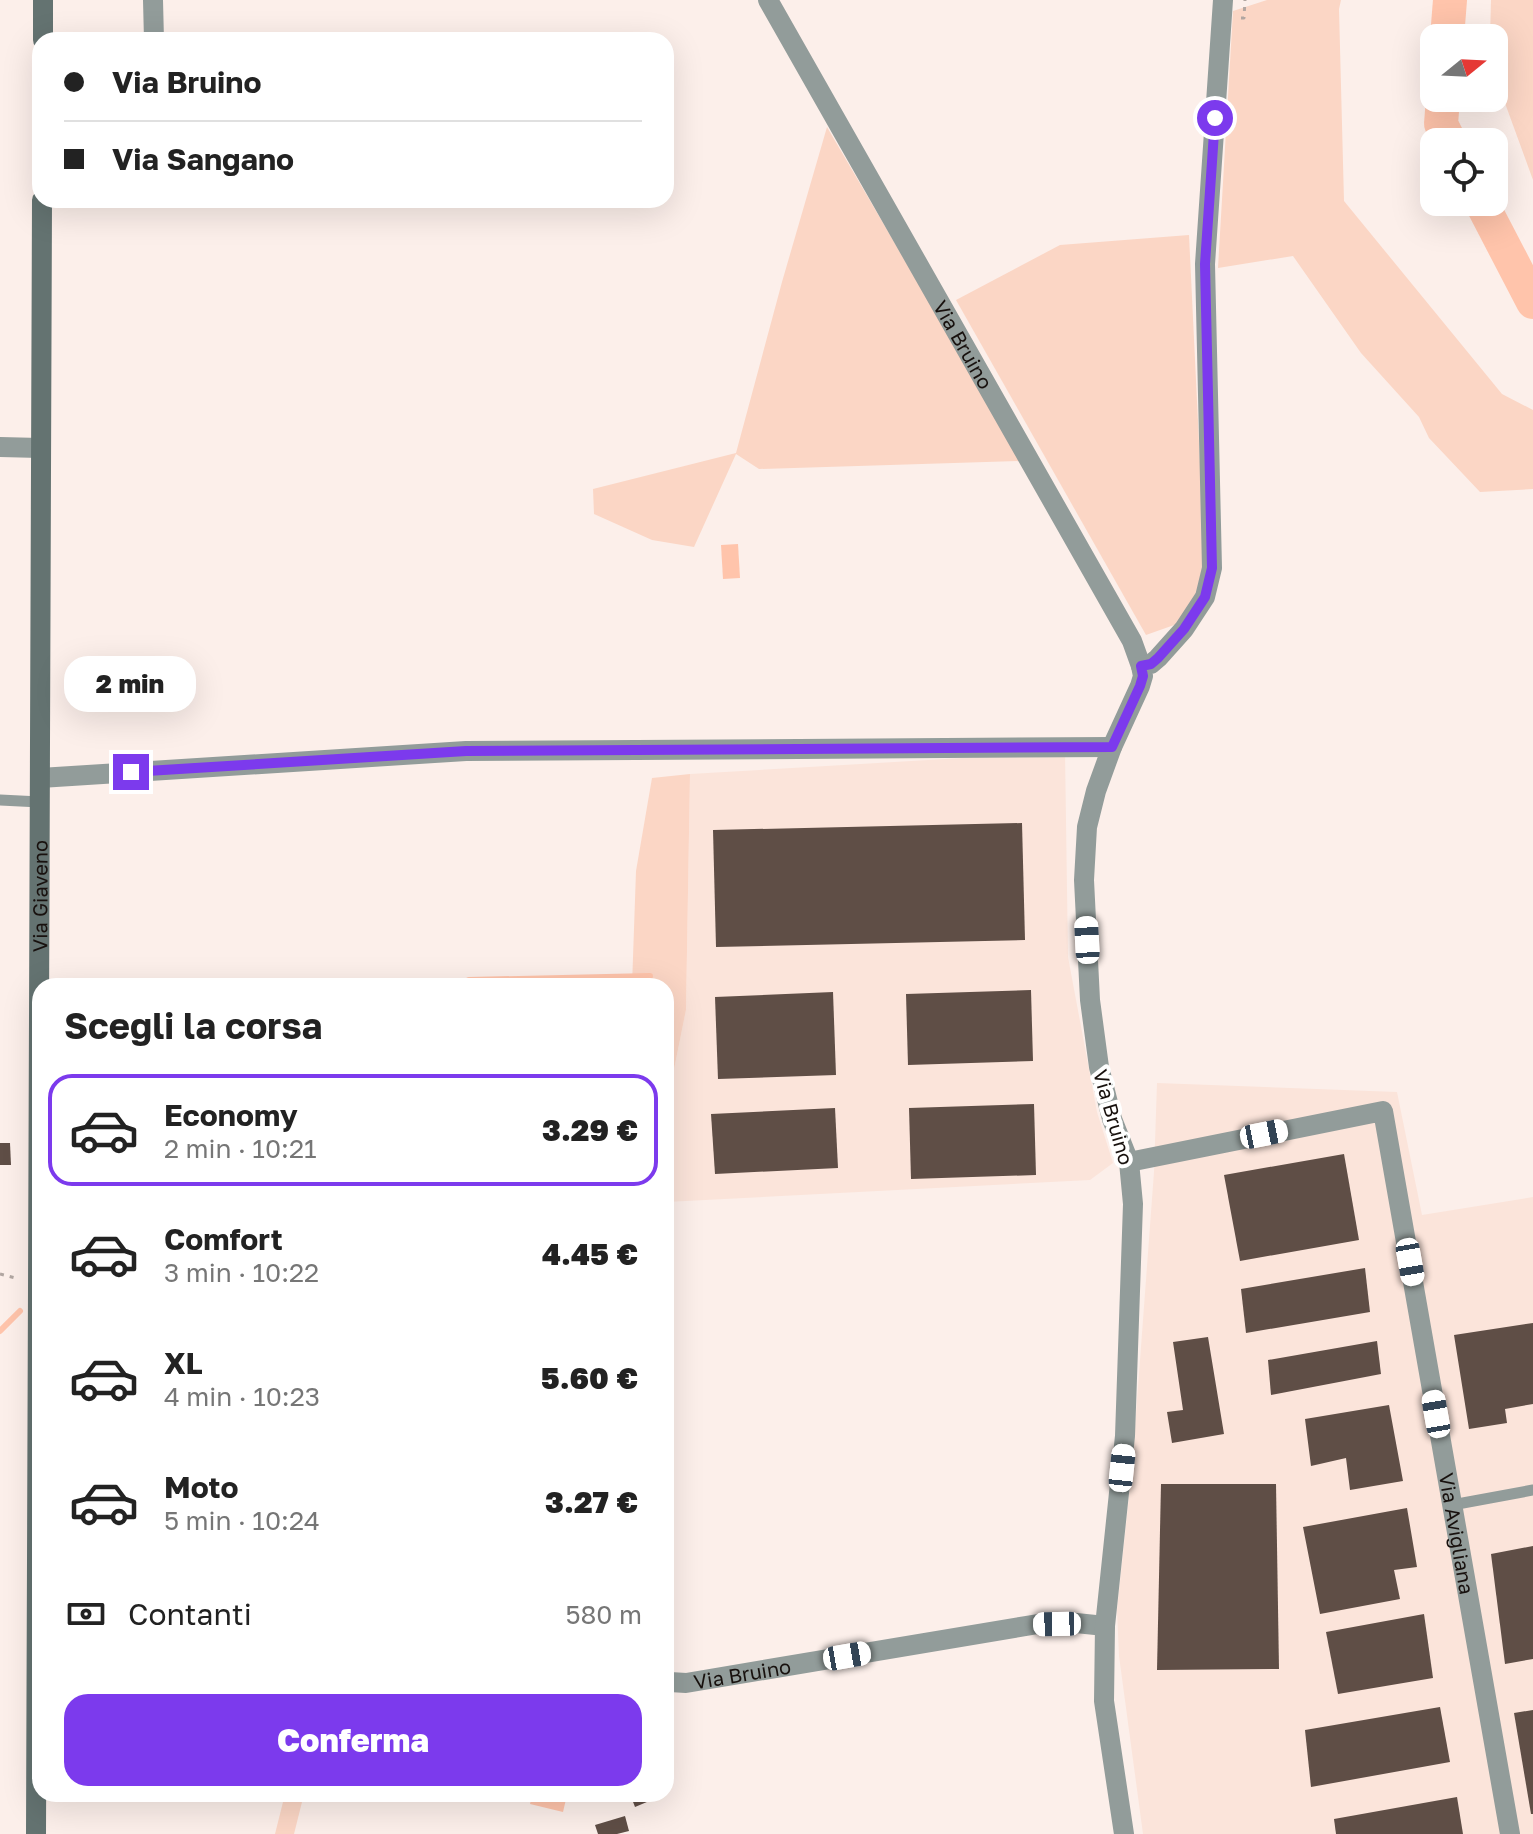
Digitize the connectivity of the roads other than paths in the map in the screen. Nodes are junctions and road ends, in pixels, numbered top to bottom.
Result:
1 (43, 0) edge
2 (153, 0) edge
3 (768, 0) edge
4 (1223, 0) edge
5 (43, 32) edge
6 (154, 32) edge
7 (42, 208) edge
8 (0, 447) edge
9 (40, 448) junction
10 (1141, 666) junction
11 (1112, 747) junction
12 (40, 778) junction
13 (0, 800) edge
14 (40, 802) junction
15 (39, 978) edge
16 (1129, 1162) junction
17 (1533, 1490) edge
18 (1452, 1505) junction
19 (1105, 1626) junction
20 (674, 1682) edge
21 (36, 1802) edge
22 (36, 1834) edge
23 (1124, 1834) edge
24 (1510, 1834) edge

1 - 5 main road
2 - 6 street
3 - 10 street, Via Bruino
4 - 10 street
7 - 9 main road, Via Giaveno
8 - 9 street
9 - 12 main road, Via Giaveno
10 - 11 street, Via Bruino
11 - 12 street
11 - 16 street, Via Bruino
12 - 14 main road, Via Giaveno
13 - 14 lane
14 - 15 main road, Via Giaveno
16 - 18 street, Via Avigliana
16 - 19 street, Via Bruino
17 - 18 lane
18 - 24 street, Via Avigliana
19 - 20 street, Via Bruino
19 - 23 street, Via Bruino
21 - 22 main road, Via Giaveno

